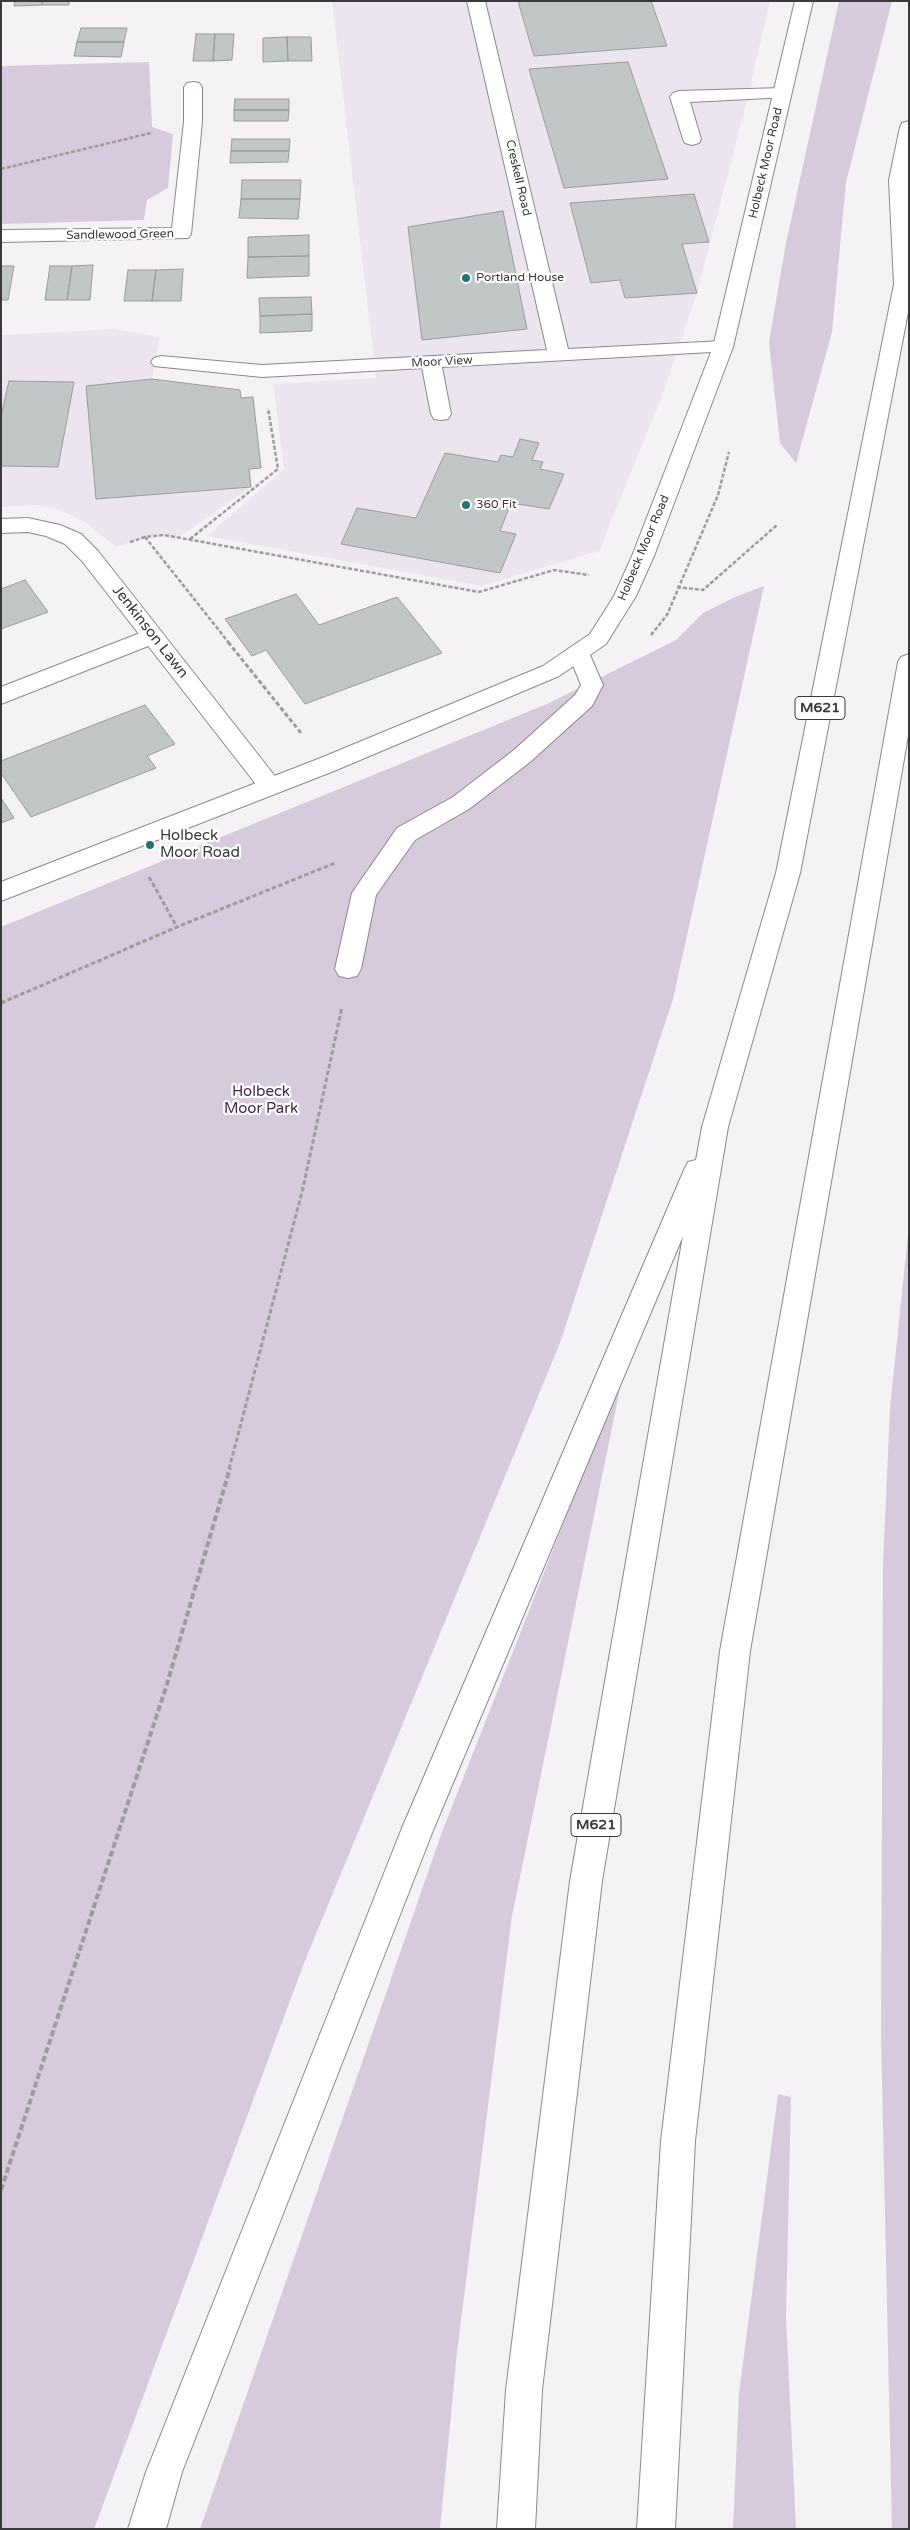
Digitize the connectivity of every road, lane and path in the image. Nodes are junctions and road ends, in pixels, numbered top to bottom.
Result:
1 (476, 1) edge
2 (804, 1) edge
3 (193, 87) dead end
4 (782, 93) junction
5 (193, 122) junction
6 (909, 127) edge
7 (692, 139) dead end
8 (1, 170) edge
9 (1, 236) edge
10 (906, 274) edge
11 (723, 347) junction
12 (559, 356) junction
13 (161, 362) dead end
14 (431, 362) junction
15 (262, 371) junction
16 (440, 414) dead end
17 (1, 526) edge
18 (777, 526) dead end
19 (145, 537) junction
20 (190, 540) junction
21 (90, 556) junction
22 (632, 581) junction
23 (153, 636) junction
24 (579, 653) junction
25 (909, 662) edge
26 (1, 696) edge
27 (326, 765) junction
28 (270, 786) junction
29 (406, 834) junction
30 (128, 840) junction
31 (1, 892) edge
32 (177, 926) junction
33 (348, 969) joint
34 (1, 1004) edge
35 (715, 1127) junction
36 (1, 2190) edge
37 (147, 2529) edge
38 (516, 2529) edge
39 (656, 2529) edge

1 - 12 main road, Creskell Road
2 - 4 main road, Holbeck Moor Road
3 - 5 main road, Sandlewood Green
4 - 7 main road
4 - 11 main road, Holbeck Moor Road
5 - 8 path
5 - 9 main road, Sandlewood Green
6 - 10 main road
10 - 35 main road, M621
11 - 12 main road, Moor View
11 - 22 main road, Holbeck Moor Road
12 - 14 main road, Moor View
13 - 15 main road, Moor View
14 - 15 main road, Moor View
14 - 16 main road
15 - 20 path
17 - 21 main road, Jenkinson Lawn
18 - 22 path
19 - 20 path
19 - 21 path
19 - 27 path
20 - 22 path
21 - 23 main road, Jenkinson Lawn
22 - 24 main road, Holbeck Moor Road
23 - 26 main road
23 - 28 main road, Jenkinson Lawn
24 - 27 main road, Holbeck Moor Road
24 - 29 main road
25 - 39 main road
27 - 28 main road, Holbeck Moor Road
28 - 30 main road, Holbeck Moor Road
29 - 32 path
29 - 33 main road
30 - 31 main road, Holbeck Moor Road
30 - 32 path
32 - 34 path
33 - 36 path
35 - 37 main road
35 - 38 main road, M621

